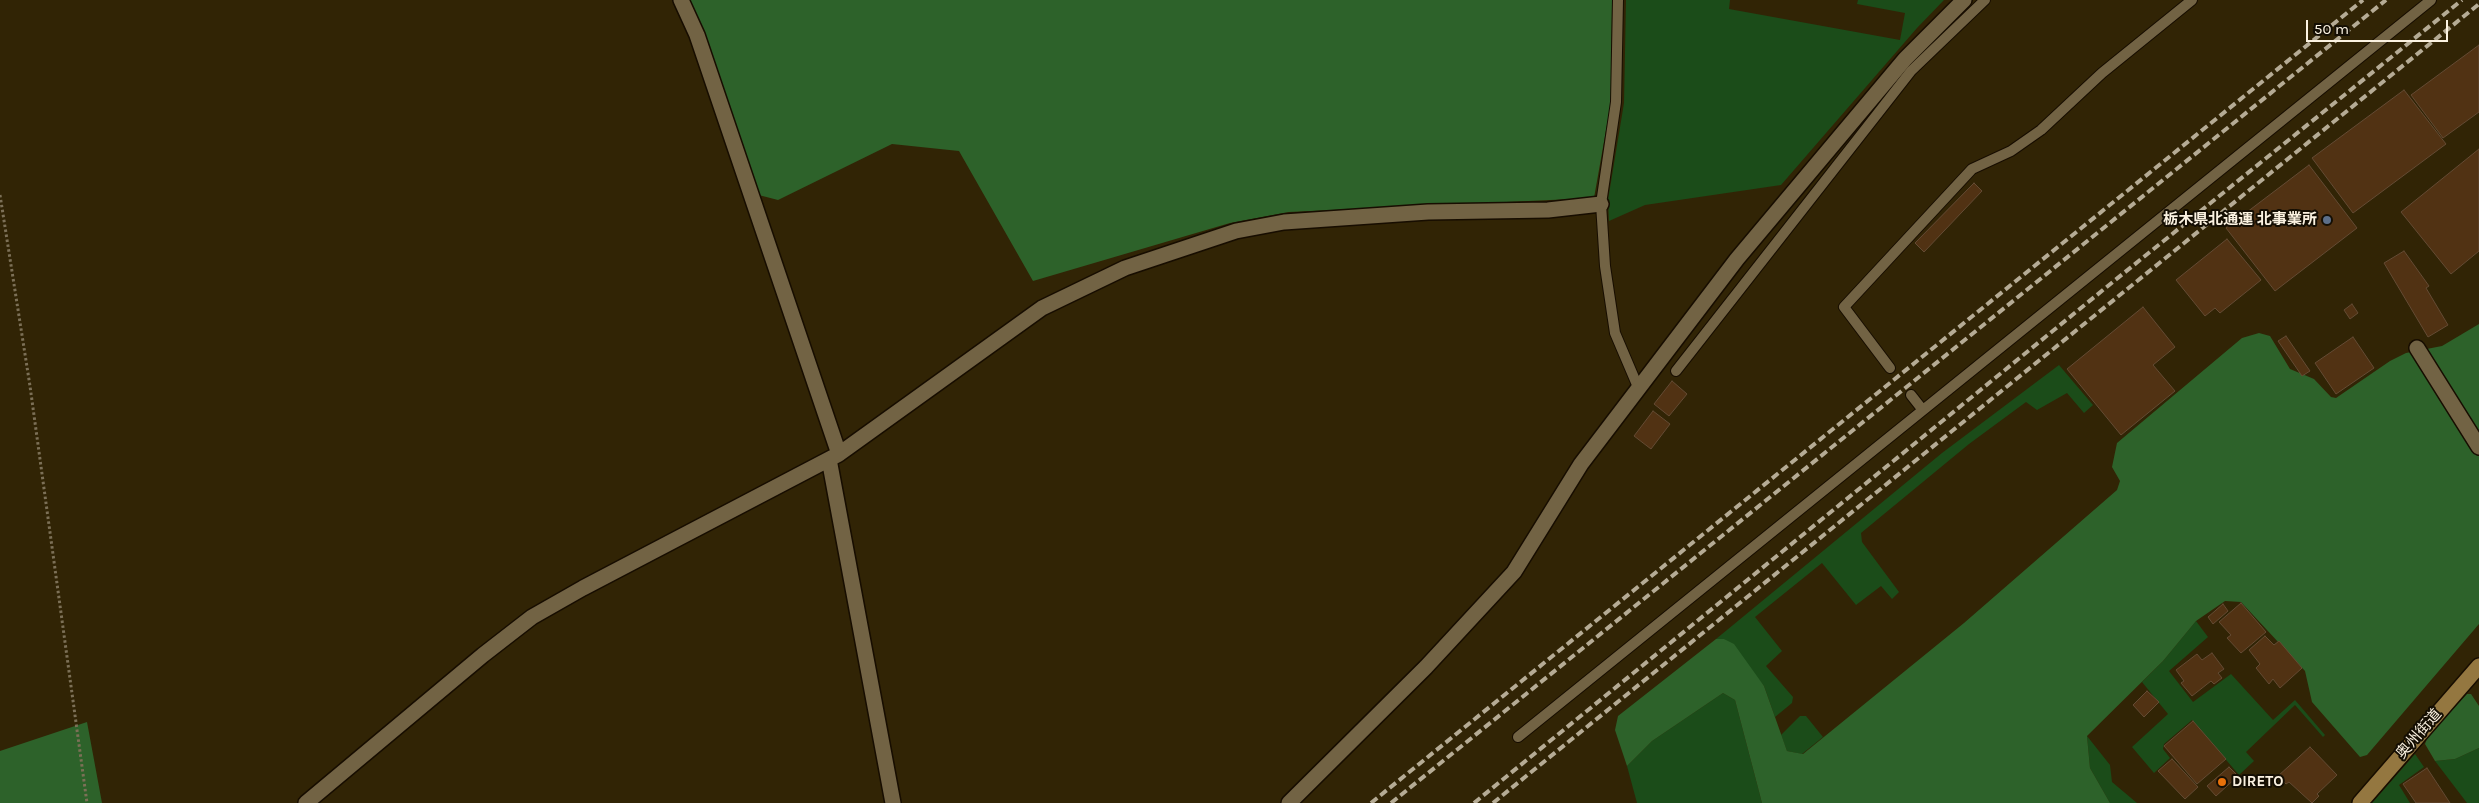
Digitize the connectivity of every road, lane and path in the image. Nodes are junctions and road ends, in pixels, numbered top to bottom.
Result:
1 (681, 0) edge
2 (1618, 0) edge
3 (1964, 0) edge
4 (1985, 0) edge
5 (2192, 0) edge
6 (2431, 0) edge
7 (0, 195) edge
8 (1601, 204) junction
9 (2416, 348) dead end
10 (1890, 368) dead end
11 (1676, 371) dead end
12 (1638, 387) junction
13 (1911, 395) dead end
14 (1922, 409) junction
15 (2479, 447) edge
16 (834, 457) junction
17 (2479, 666) edge
18 (1518, 737) dead end
19 (87, 803) edge
20 (306, 803) edge
21 (893, 803) edge
22 (1289, 803) edge
23 (2360, 803) edge

1 - 16 street
2 - 8 lane
3 - 12 street
4 - 11 lane
5 - 10 lane
6 - 14 lane
7 - 19 path
8 - 12 lane
8 - 16 street
9 - 15 street
12 - 22 street
13 - 14 lane
14 - 18 lane
16 - 20 street
16 - 21 street
17 - 23 main road, 奥州街道

